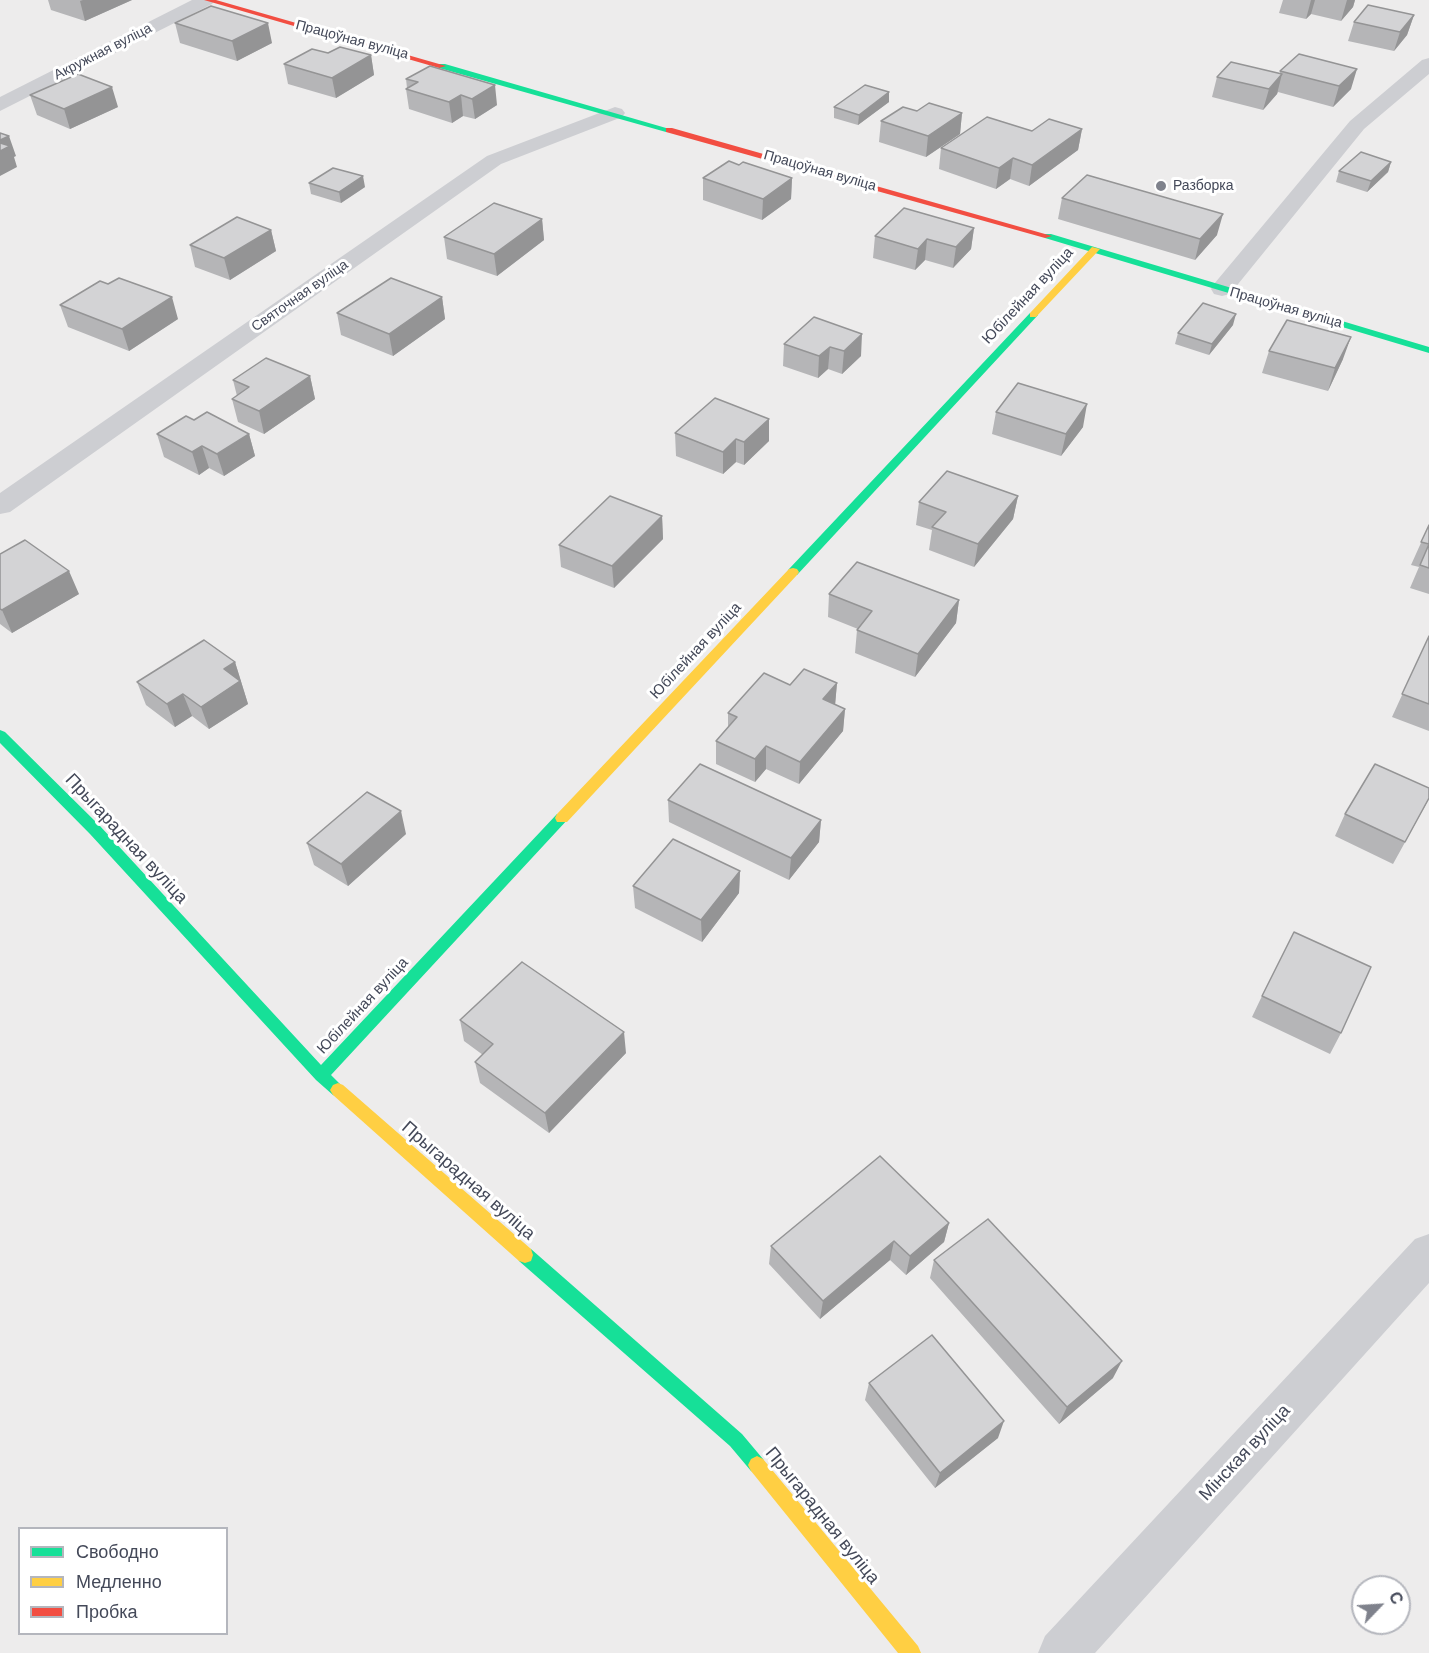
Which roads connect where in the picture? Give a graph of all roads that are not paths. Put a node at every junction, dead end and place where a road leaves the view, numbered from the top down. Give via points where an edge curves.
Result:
1 (207, 0) edge
2 (1429, 64) edge
3 (0, 105) edge
4 (615, 112) junction
5 (1095, 249) junction
6 (1222, 289) junction
7 (1429, 350) edge
8 (0, 506) edge
9 (0, 735) edge
10 (321, 1075) junction
11 (1429, 1253) edge
12 (911, 1653) edge
13 (1062, 1653) edge

1 - 3 street, Акружная вуліца
1 - 4 street, Працоўная вуліца
2 - 6 street via 1357,125
4 - 5 street, Працоўная вуліца
4 - 8 street, Святочная вуліца via 494,160
5 - 6 street, Працоўная вуліца
5 - 10 street, Юбілейная вуліца
6 - 7 street, Працоўная вуліца
9 - 10 street, Прыгарадная вуліца via 95,830
10 - 12 street, Прыгарадная вуліца via 736,1440
11 - 13 street, Мінская вуліца

